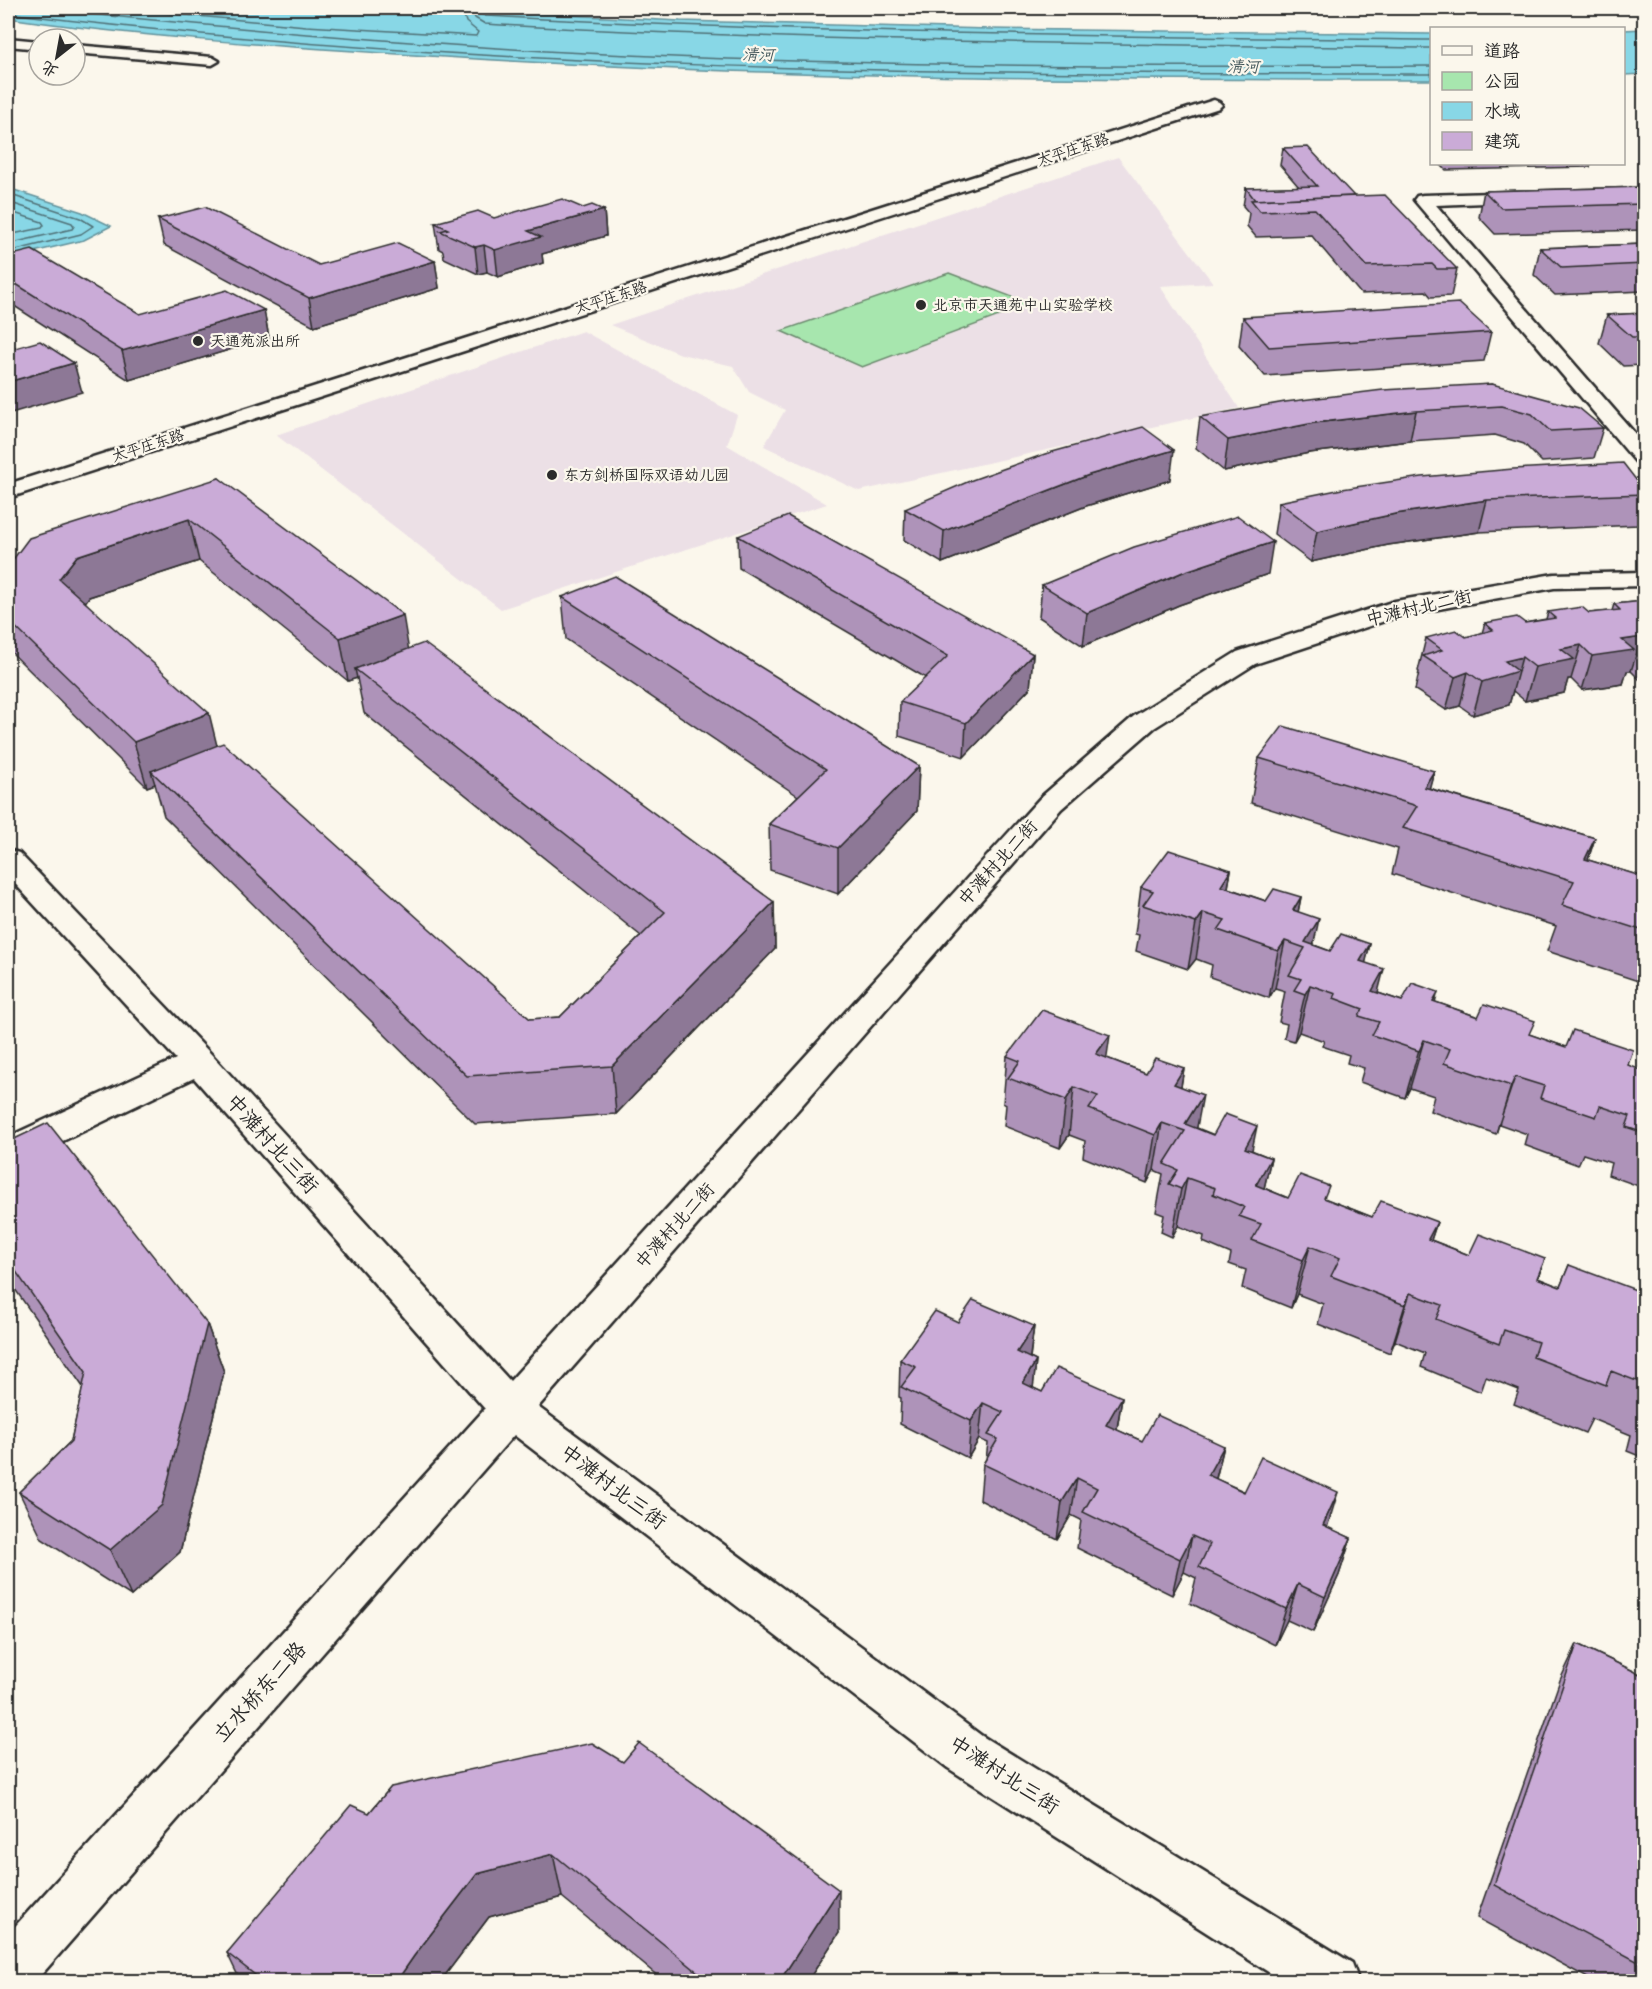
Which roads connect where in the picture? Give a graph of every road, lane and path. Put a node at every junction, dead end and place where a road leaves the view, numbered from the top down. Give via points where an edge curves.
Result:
1 (8, 42) edge
2 (27, 44) edge
3 (87, 51) edge
4 (212, 61) dead end
5 (1214, 105) dead end
6 (1551, 197) edge
7 (1644, 457) edge
8 (8, 491) edge
9 (1644, 579) edge
10 (8, 859) edge
11 (199, 1062) junction
12 (8, 1152) edge
13 (511, 1410) junction
14 (8, 1974) edge
15 (1333, 1982) edge

1 - 2 street
3 - 4 street
5 - 8 street, 太平庄东路
6 - 7 street via 1423,200
9 - 13 street, 中滩村北二街 via 1554,581 1395,609 1246,658 1144,722 1051,803
10 - 11 street, 中滩村北三街
11 - 12 street
11 - 13 street, 中滩村北三街
13 - 14 street, 立水桥东二路
13 - 15 street, 中滩村北三街 via 965,1752

